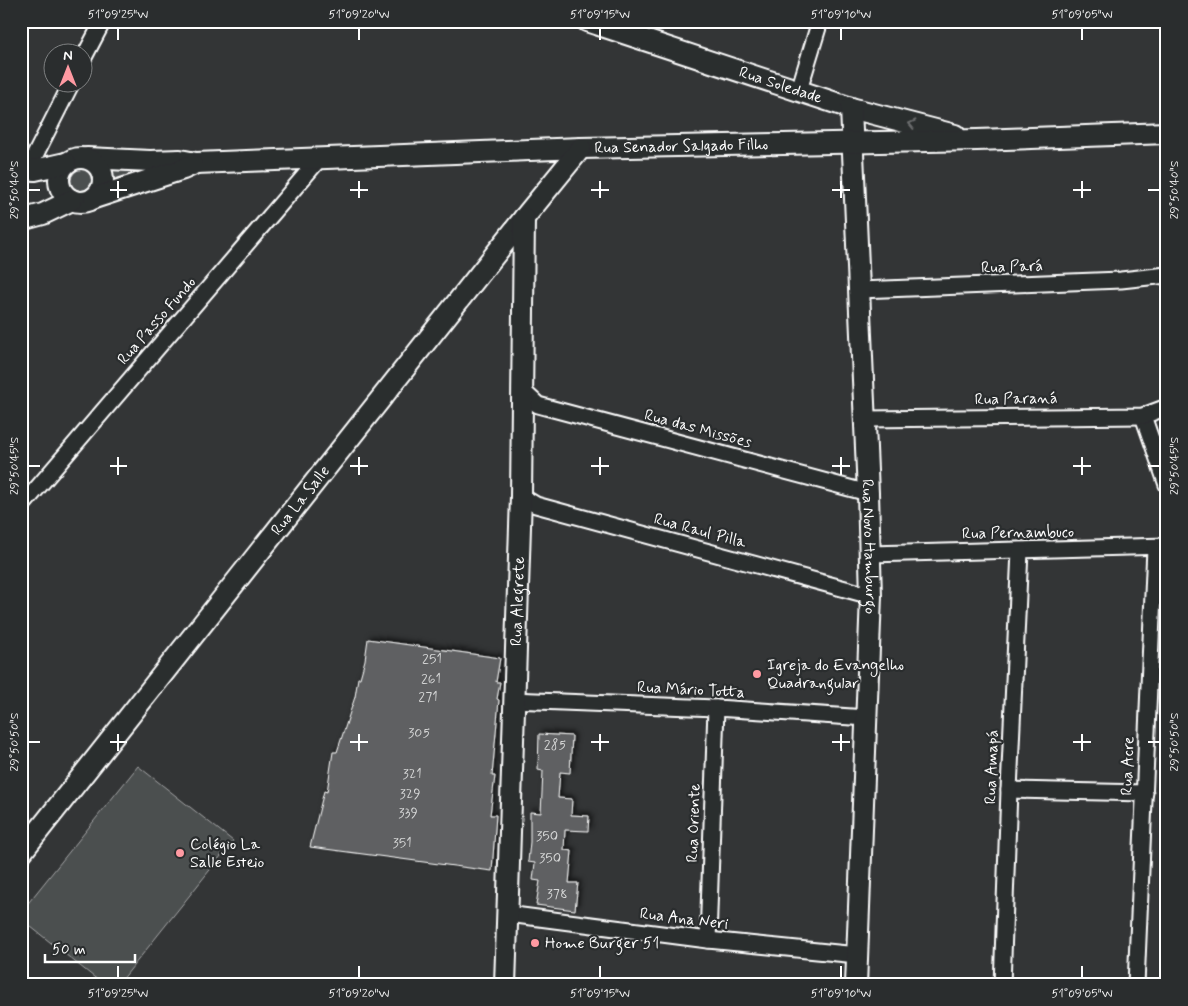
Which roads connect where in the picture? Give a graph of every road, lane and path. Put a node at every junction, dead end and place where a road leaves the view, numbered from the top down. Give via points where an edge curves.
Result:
1 (103, 21) edge
2 (587, 21) edge
3 (820, 21) edge
4 (622, 27) edge
5 (92, 42) edge
6 (800, 90) junction
7 (67, 92) edge
8 (851, 108) junction
9 (1167, 133) edge
10 (977, 140) junction
11 (853, 143) junction
12 (581, 148) junction
13 (87, 158) junction
14 (320, 158) junction
15 (66, 162) junction
16 (28, 169) edge
17 (152, 170) junction
18 (64, 191) junction
19 (94, 198) junction
20 (524, 218) junction
21 (21, 220) edge
22 (1167, 275) edge
23 (859, 290) junction
24 (523, 391) junction
25 (1167, 408) edge
26 (1143, 416) junction
27 (865, 419) junction
28 (1167, 485) edge
29 (868, 493) junction
30 (521, 496) junction
31 (21, 507) edge
32 (1161, 547) edge
33 (1020, 551) junction
34 (870, 554) junction
35 (871, 596) junction
36 (514, 700) junction
37 (716, 708) junction
38 (867, 718) junction
39 (1009, 790) junction
40 (1145, 793) junction
41 (21, 853) edge
42 (507, 914) junction
43 (708, 940) junction
44 (857, 954) junction
45 (505, 985) edge
46 (856, 985) edge
47 (1002, 985) edge
48 (1136, 985) edge

1 - 5 street
2 - 4 street, Rua Soledade
3 - 6 street
4 - 6 street, Rua Soledade
6 - 8 street, Rua Soledade
7 - 16 street
10 -> 8 street, Rua Soledade
8 - 11 street, Rua Novo Hamburgo
9 - 10 street, Rua Senador Salgado Filho
10 - 11 street, Rua Senador Salgado Filho
11 - 12 street, Rua Senador Salgado Filho
11 - 23 street, Rua Novo Hamburgo
12 - 14 street, Rua Senador Salgado Filho
12 - 20 street, Rua La Salle
13 - 15 street
13 - 17 street, Rua Senador Salgado Filho
13 - 19 street via 102,173 102,186
14 - 17 street, Rua Senador Salgado Filho via 196,163 180,160
14 - 31 street, Rua Passo Fundo
15 - 16 street
15 - 18 street via 59,176
16 - 18 street
17 - 19 street, Rua Senador Salgado Filho
18 - 19 street via 80,202
18 - 21 street via 43,214
20 - 24 street, Rua Alegrete
20 - 41 street, Rua La Salle
22 - 23 street, Rua Pará via 1121,280
23 - 27 street, Rua Novo Hamburgo
24 - 29 street, Rua das Missões via 538,405
24 - 30 street, Rua Alegrete
25 - 26 street, Rua Paraná
26 - 27 street, Rua Paraná
26 - 28 street
27 - 29 street, Rua Novo Hamburgo
29 - 34 street, Rua Novo Hamburgo
30 - 35 street, Rua Raul Pilla via 536,504
30 - 36 street, Rua Alegrete
32 - 33 street, Rua Pernambuco
32 - 40 street, Rua Acre
33 - 34 street, Rua Pernambuco
33 - 39 street, Rua Amapá
34 - 35 street, Rua Novo Hamburgo
35 - 38 street, Rua Novo Hamburgo
36 - 37 street, Rua Mário Totta
36 - 42 street, Rua Alegrete
37 - 38 street, Rua Mário Totta
37 - 43 street, Rua Oriente
38 - 44 street, Rua Novo Hamburgo
39 - 40 street
39 - 47 street, Rua Amapá
40 - 48 street, Rua Acre
42 - 43 street, Rua Ana Neri
42 - 45 street, Rua Alegrete
43 - 44 street, Rua Ana Neri
44 - 46 street, Rua Novo Hamburgo

